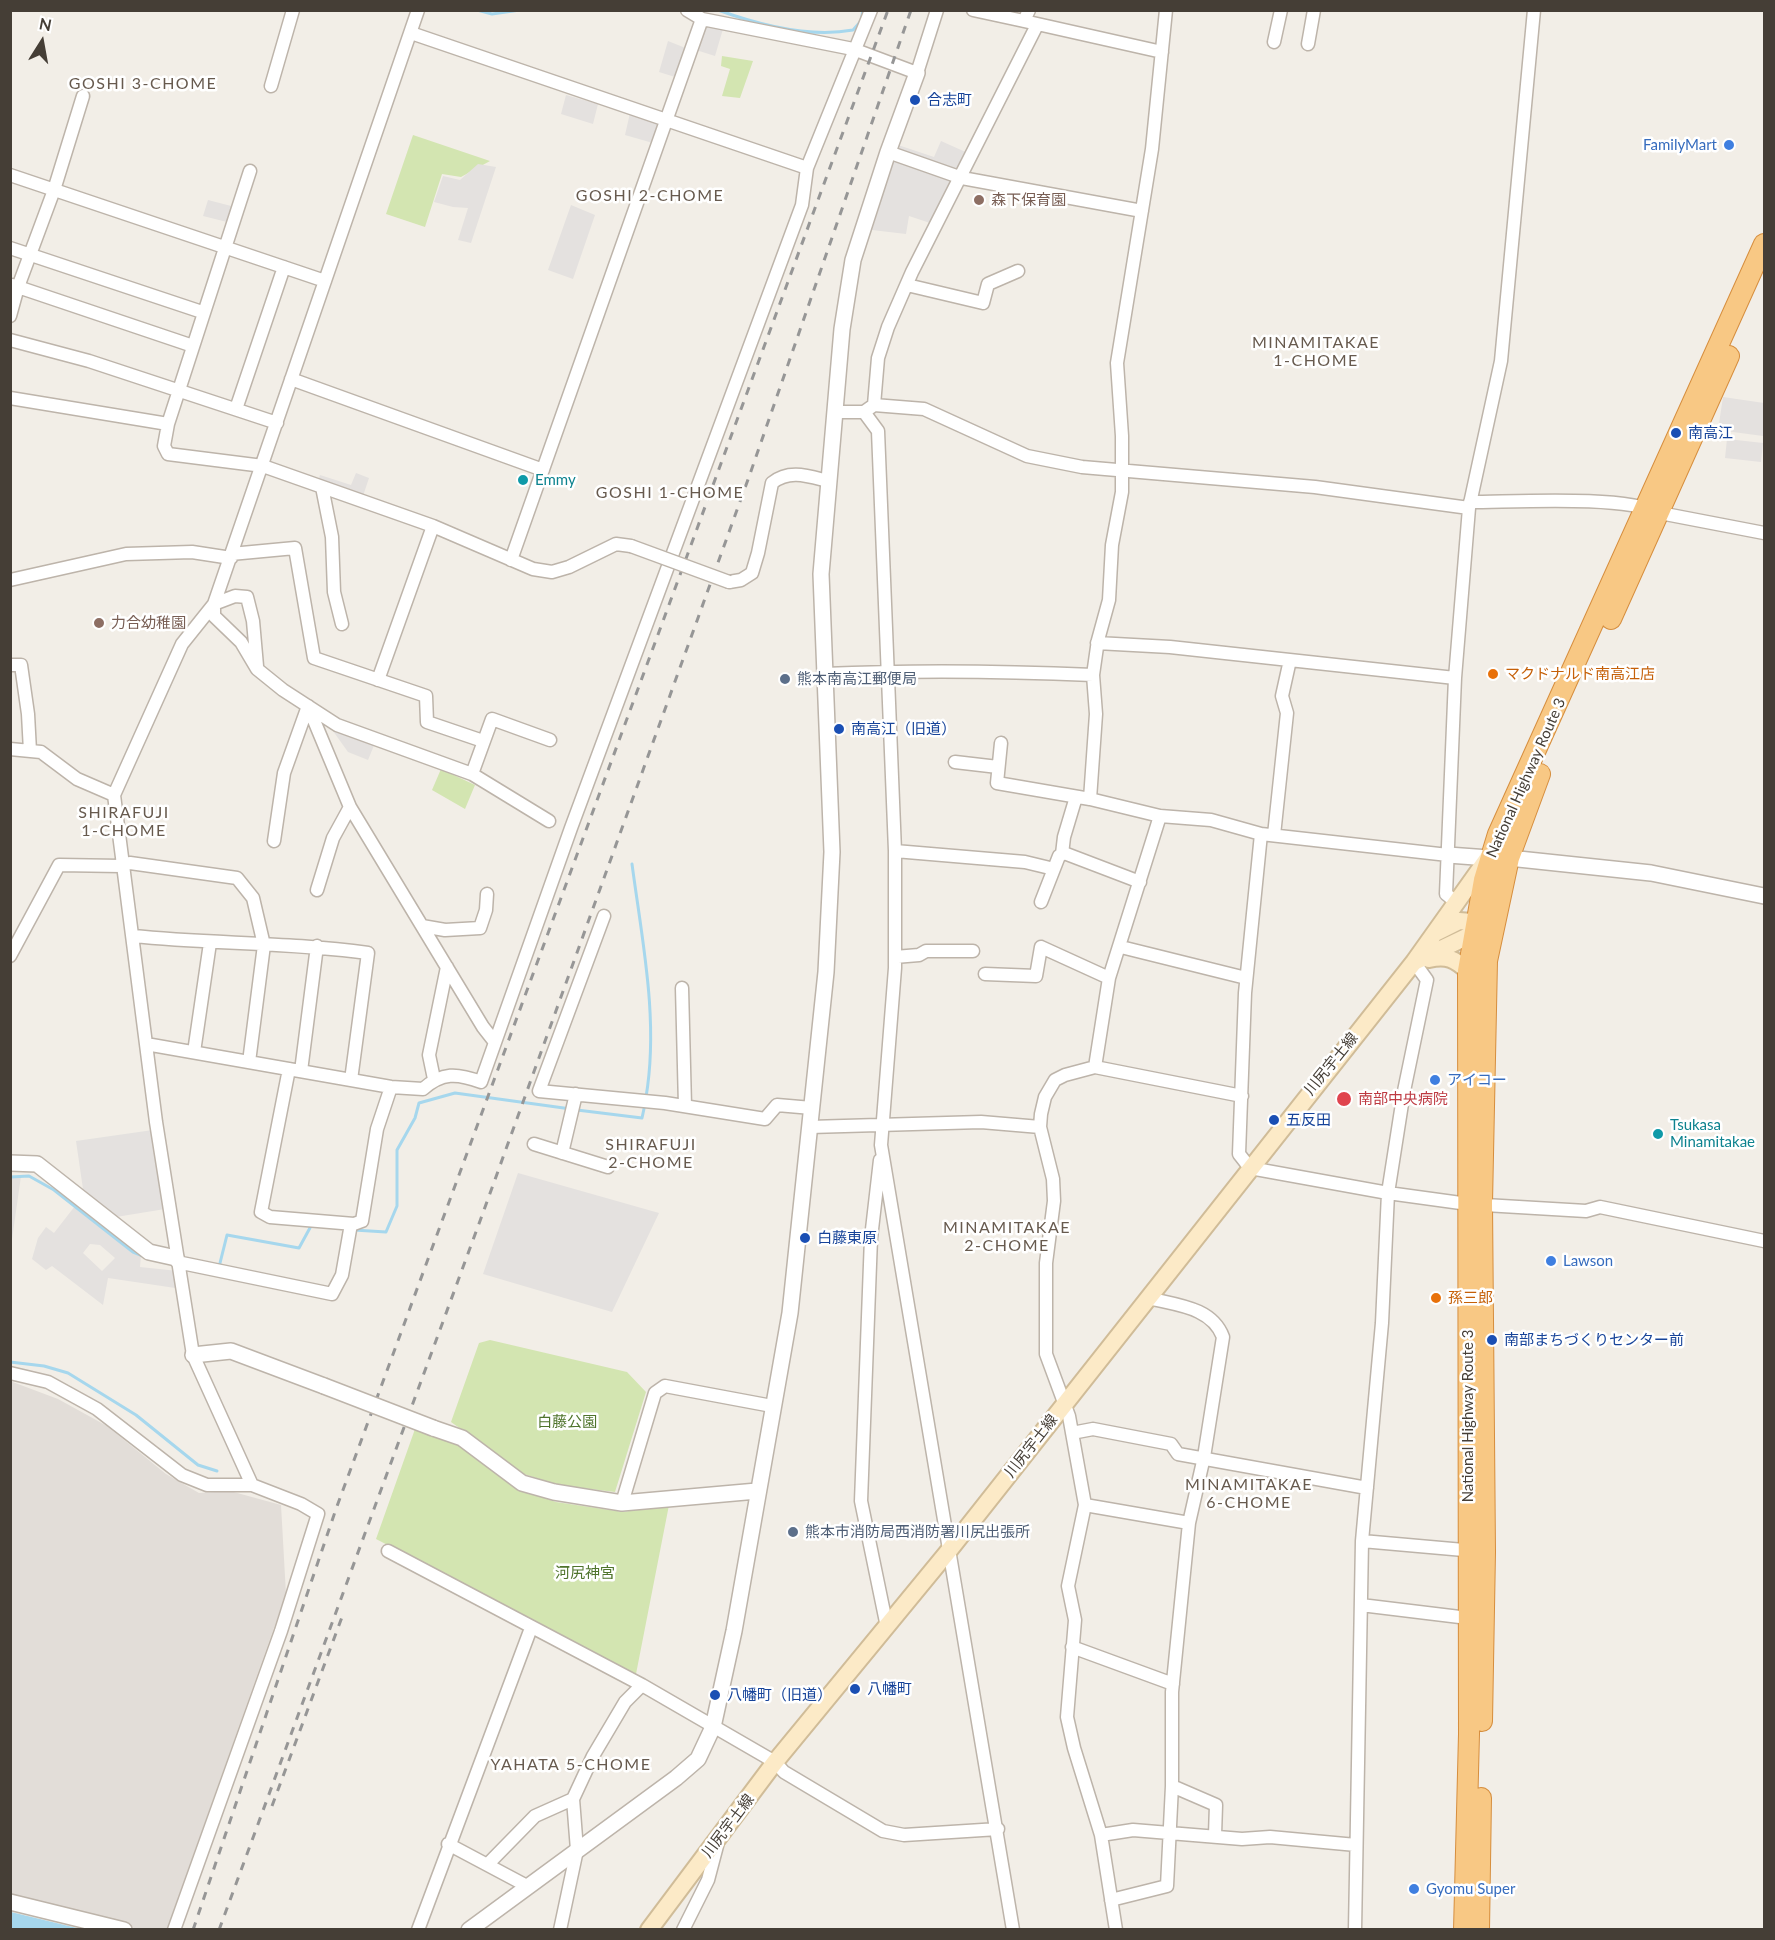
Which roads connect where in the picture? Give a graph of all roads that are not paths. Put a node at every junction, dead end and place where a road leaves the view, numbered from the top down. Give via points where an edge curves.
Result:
1 (293, 10) edge
2 (418, 10) edge
3 (687, 10) edge
4 (728, 10) edge
5 (871, 10) edge
6 (937, 10) edge
7 (973, 10) edge
8 (1166, 10) edge
9 (1281, 10) edge
10 (1314, 10) edge
11 (1534, 10) edge
12 (1027, 16) edge
13 (702, 19) junction
14 (723, 23) junction
15 (1037, 25) junction
16 (411, 33) junction
17 (1274, 42) dead end
18 (1308, 44) dead end
19 (857, 50) junction
20 (1162, 52) junction
21 (917, 73) junction
22 (271, 86) dead end
23 (83, 96) dead end
24 (665, 121) junction
25 (888, 152) junction
26 (807, 168) junction
27 (250, 171) dead end
28 (10, 175) edge
29 (962, 178) junction
30 (54, 190) junction
31 (1142, 211) junction
32 (1764, 244) edge
33 (10, 248) edge
34 (226, 248) junction
35 (30, 255) junction
36 (284, 267) junction
37 (1018, 271) dead end
38 (1764, 273) edge
39 (326, 281) junction
40 (907, 285) junction
41 (14, 286) edge
42 (202, 312) junction
43 (10, 316) edge
44 (10, 340) edge
45 (193, 346) junction
46 (291, 379) junction
47 (178, 390) junction
48 (10, 398) edge
49 (236, 409) junction
50 (869, 409) junction
51 (834, 412) junction
52 (277, 423) junction
53 (168, 424) junction
54 (263, 466) junction
55 (543, 470) junction
56 (1122, 470) junction
57 (828, 481) junction
58 (322, 487) junction
59 (1470, 505) junction
60 (1653, 509) junction
61 (433, 526) junction
62 (1764, 533) edge
63 (231, 556) junction
64 (511, 560) junction
65 (10, 580) edge
66 (214, 603) junction
67 (342, 624) dead end
68 (1097, 643) junction
69 (1290, 660) junction
70 (12, 665) dead end
71 (257, 669) junction
72 (888, 671) junction
73 (824, 674) junction
74 (1093, 675) junction
75 (1455, 678) junction
76 (378, 680) junction
77 (308, 706) junction
78 (550, 740) dead end
79 (483, 741) junction
80 (1001, 743) dead end
81 (10, 749) edge
82 (30, 751) junction
83 (955, 762) dead end
84 (998, 767) junction
85 (472, 774) junction
86 (114, 795) junction
87 (1076, 797) junction
88 (1090, 799) junction
89 (350, 807) junction
90 (1160, 816) junction
91 (549, 821) dead end
92 (1268, 835) junction
93 (274, 841) dead end
94 (895, 850) junction
95 (1062, 854) junction
96 (1448, 855) junction
97 (1499, 858) junction
98 (121, 866) junction
99 (1054, 869) junction
100 (1140, 882) junction
101 (317, 890) dead end
102 (487, 894) dead end
103 (1764, 896) edge
104 (1041, 902) dead end
105 (1455, 902) junction
106 (604, 916) dead end
107 (422, 926) junction
108 (1484, 929) junction
109 (1433, 934) junction
110 (133, 936) junction
111 (210, 944) junction
112 (264, 945) junction
113 (317, 946) junction
114 (1121, 947) junction
115 (973, 951) dead end
116 (10, 956) edge
117 (895, 957) junction
118 (1414, 962) junction
119 (447, 968) junction
120 (1468, 971) junction
121 (985, 974) dead end
122 (1109, 978) junction
123 (1246, 978) junction
124 (682, 988) dead end
125 (494, 1041) junction
126 (147, 1044) junction
127 (194, 1052) junction
128 (249, 1062) junction
129 (1095, 1067) junction
130 (295, 1070) junction
131 (434, 1079) junction
132 (351, 1080) junction
133 (391, 1087) junction
134 (576, 1094) junction
135 (1242, 1096) junction
136 (685, 1106) junction
137 (812, 1108) junction
138 (881, 1124) junction
139 (810, 1127) junction
140 (1040, 1127) junction
141 (534, 1144) dead end
142 (882, 1147) junction
143 (562, 1153) junction
144 (10, 1164) edge
145 (608, 1167) dead end
146 (1250, 1168) junction
147 (1389, 1193) junction
148 (1475, 1203) junction
149 (351, 1224) junction
150 (1764, 1241) edge
151 (177, 1260) junction
152 (1148, 1298) junction
153 (193, 1355) junction
154 (10, 1373) edge
155 (1065, 1403) junction
156 (772, 1406) junction
157 (1072, 1433) junction
158 (1204, 1457) junction
159 (252, 1485) junction
160 (1367, 1488) junction
161 (757, 1491) junction
162 (622, 1503) junction
163 (1085, 1505) junction
164 (1188, 1523) junction
165 (1362, 1541) junction
166 (951, 1548) junction
167 (388, 1551) dead end
168 (1476, 1551) junction
169 (1361, 1605) junction
170 (1468, 1618) junction
171 (887, 1627) junction
172 (531, 1628) junction
173 (1072, 1647) junction
174 (1173, 1684) junction
175 (642, 1685) junction
176 (714, 1727) junction
177 (776, 1762) junction
178 (1172, 1786) junction
179 (573, 1799) junction
180 (998, 1829) junction
181 (1168, 1834) junction
182 (1101, 1835) junction
183 (1215, 1835) junction
184 (720, 1837) junction
185 (448, 1845) junction
186 (1356, 1845) junction
187 (577, 1850) junction
188 (488, 1864) junction
189 (527, 1886) junction
190 (1111, 1900) junction
191 (10, 1902) edge
192 (124, 1929) edge
193 (174, 1929) edge
194 (418, 1929) edge
195 (469, 1929) edge
196 (560, 1929) edge
197 (649, 1929) edge
198 (683, 1929) edge
199 (1013, 1929) edge
200 (1116, 1929) edge
201 (1355, 1929) edge
202 (1464, 1929) edge
203 (1479, 1929) edge

1 - 22 street
2 - 16 street
3 - 13 street
4 - 14 street
5 - 19 street
6 - 21 street
7 - 12 street
8 - 20 street
9 - 17 street
10 - 18 street
11 - 59 street via 1501,360
12 - 15 street
13 - 14 street
13 - 24 street
14 - 19 street
15 - 20 street
15 - 29 street
16 - 24 street
16 - 39 street
19 - 21 street
19 - 26 street
20 - 31 street
21 - 25 street
23 - 30 street
24 - 26 street
24 - 55 street
25 - 29 street
25 - 51 street via 853,260
26 - 125 street via 802,205
27 - 34 street
28 - 30 street
29 - 31 street
29 - 40 street
30 - 34 street
30 - 35 street
31 - 56 street via 1117,363
32 - 60 highway, National Highway Route 3
33 - 35 street
34 - 36 street
34 - 42 street
35 - 41 street
35 - 42 street
36 - 39 street
36 - 49 street
37 - 40 street via 988,284 983,303
38 - 60 highway, National Highway Route 3
39 - 46 street
40 - 50 street via 878,358
41 - 43 street
41 - 45 street
42 - 45 street
44 - 47 street
45 - 47 street
46 - 52 street
46 - 55 street
47 - 49 street
47 - 53 street
48 - 53 street
49 - 52 street
50 - 51 street
50 - 56 street via 924,409 1027,456
50 - 72 street via 878,431
51 - 57 street
52 - 54 street
53 - 54 street via 164,446 168,454
54 - 58 street
54 - 63 street
55 - 64 street
56 - 59 street
56 - 68 street via 1109,600
57 - 64 street, bridge via 798,474 781,476 772,483 752,573 741,580 729,582 616,544 552,572
57 - 73 street via 821,574
58 - 61 street
58 - 67 street via 333,537 333,592
59 - 60 street via 1580,502
59 - 75 street
60 - 62 street
60 - 97 highway, National Highway Route 3 via 1534,787
61 - 64 street
61 - 76 street
63 - 65 street via 192,552 126,554
63 - 66 street
63 - 76 street via 295,548 314,658
66 - 71 street via 214,616 241,642
66 - 71 street via 235,596 247,597
66 - 86 street via 182,644
68 - 69 street
68 - 74 street
69 - 75 street
69 - 92 street via 1282,696 1287,713
70 - 82 street via 21,665
71 - 77 street
72 - 73 street
72 - 74 street
72 - 94 street
73 - 137 street via 832,852 826,972
74 - 88 street via 1096,714
75 - 96 street
76 - 79 street via 426,696 428,722
77 - 85 street via 337,725
77 - 89 street
77 - 93 street via 284,773
78 - 79 street via 492,719
79 - 85 street
80 - 84 street
81 - 82 street
82 - 86 street via 41,752 77,779
83 - 84 street
84 - 87 street via 997,783
85 - 91 street
86 - 98 street
87 - 88 street
87 - 95 street
88 - 90 street
89 - 101 street via 333,838
89 - 107 street
90 - 92 street via 1210,820
90 - 100 street
92 - 96 street
92 - 123 street
94 - 99 street via 1025,862
94 - 117 street
95 - 99 street
95 - 100 street
96 - 97 street
96 - 105 street via 1446,894
97 - 103 street via 1651,873
97 - 105 main road, 川尻宇土線
97 - 108 highway, National Highway Route 3
98 - 110 street
98 - 112 street via 130,863 237,878 253,898
98 - 116 street via 59,866
99 - 104 street
100 - 114 street
102 - 107 street via 480,928 445,930
105 - 109 main road, 川尻宇土線
106 - 134 street via 539,1091
107 - 119 street
108 - 109 main road via 1459,921
108 - 118 main road, 川尻宇土線
108 - 120 highway, National Highway Route 3
108 - 148 highway, National Highway Route 3 via 1487,962
109 - 118 main road, 川尻宇土線
110 - 111 street
110 - 126 street
111 - 112 street
111 - 127 street
112 - 113 street
112 - 128 street
113 - 130 street
113 - 132 street via 368,954
114 - 122 street
114 - 123 street
115 - 117 street via 926,951
117 - 138 street
118 - 120 main road via 1442,956 1456,959
118 - 146 main road, 川尻宇土線
118 - 147 street via 1427,980 1404,1091
119 - 125 street
119 - 131 street via 429,1055
120 - 148 highway, National Highway Route 3
121 - 122 street via 1036,976 1041,947
122 - 129 street
123 - 135 street
124 - 136 street
125 - 131 street via 481,1082 463,1075
126 - 127 street
126 - 151 street
127 - 128 street
128 - 130 street
129 - 135 street
129 - 140 street via 1055,1080 1045,1097
130 - 132 street
130 - 149 street via 261,1212 270,1217
131 - 133 street via 423,1089
132 - 133 street
133 - 149 street via 377,1129 362,1221
134 - 136 street
134 - 143 street
135 - 146 street via 1239,1154
136 - 137 street via 765,1119 777,1105
137 - 139 street
138 - 139 street
138 - 140 street via 981,1122
138 - 142 street
139 - 156 street via 790,1313
140 - 155 street via 1053,1179 1054,1201 1046,1263 1046,1354
141 - 143 street
142 - 166 street
142 - 171 street via 871,1238 861,1501
143 - 145 street
144 - 151 street via 37,1164 149,1252
146 - 147 street
146 - 152 main road, 川尻宇土線
147 - 148 street
147 - 160 street
148 - 150 street via 1586,1211 1600,1207
148 - 168 highway, National Highway Route 3
149 - 151 street via 342,1275 332,1294
151 - 153 street
152 - 155 main road, 川尻宇土線
152 - 158 street via 1201,1311 1219,1324 1223,1337
153 - 159 street
153 - 162 street, bridge via 231,1352 462,1438 522,1483
154 - 159 street via 48,1382 97,1409 182,1475 207,1485
155 - 157 street
155 - 166 main road, 川尻宇土線
156 - 161 street
156 - 162 street via 665,1386 655,1393
157 - 158 street via 1093,1429 1171,1444 1178,1454
157 - 163 street
158 - 160 street
158 - 164 street
159 - 193 street via 318,1514 281,1631
160 - 165 street
161 - 162 street
161 - 176 street
163 - 164 street
163 - 173 street via 1068,1586 1075,1620
164 - 174 street
165 - 168 street
165 - 169 street
166 - 171 main road, 川尻宇土線
166 - 180 street
167 - 172 street
168 - 170 highway, National Highway Route 3
168 - 203 highway, National Highway Route 3
169 - 170 street
169 - 186 street
170 - 202 highway, National Highway Route 3
171 - 177 main road, 川尻宇土線
172 - 175 street
172 - 185 street
173 - 174 street
173 - 182 street via 1067,1717
174 - 178 street
175 - 176 street
175 - 179 street via 620,1711
176 - 177 street
176 - 187 street via 698,1759
177 - 180 street via 784,1772 883,1831 904,1835
177 - 184 main road, 川尻宇土線
178 - 181 street
178 - 183 street via 1216,1805
179 - 187 street
179 - 188 street via 535,1816
180 - 199 street
181 - 182 street via 1133,1830
181 - 183 street
181 - 190 street via 1167,1886
182 - 190 street
183 - 186 street
184 - 197 main road, 川尻宇土線
184 - 198 street via 708,1880
185 - 188 street
185 - 194 street
186 - 201 street
187 - 189 street
187 - 196 street
188 - 189 street
189 - 195 street
190 - 200 street
191 - 192 street

